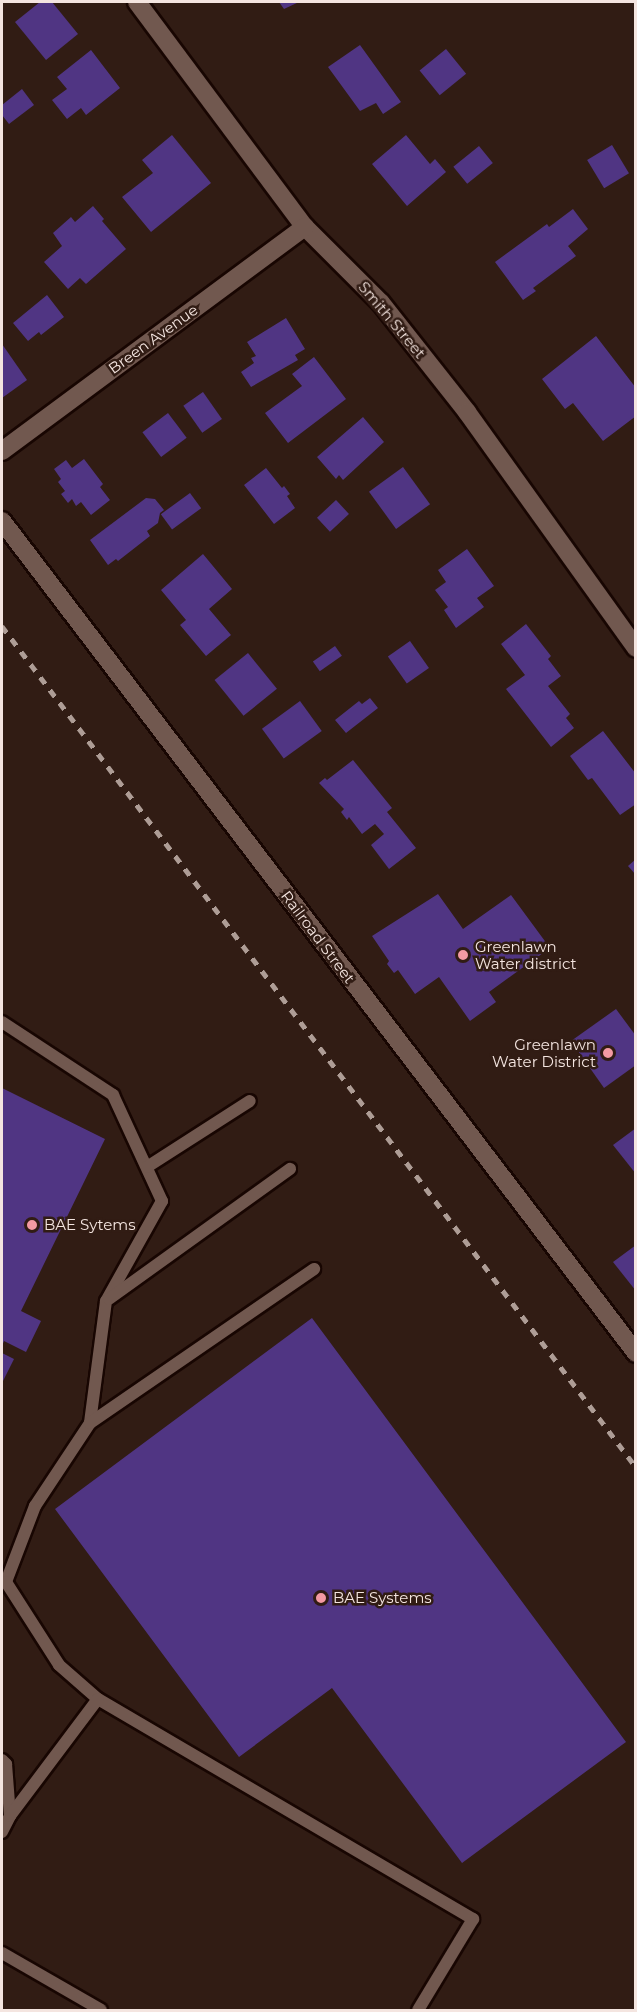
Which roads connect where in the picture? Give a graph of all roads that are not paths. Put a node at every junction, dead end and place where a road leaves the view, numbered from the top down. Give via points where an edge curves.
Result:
1 (137, 2) edge
2 (305, 227) junction
3 (2, 451) edge
4 (2, 521) edge
5 (636, 648) edge
6 (2, 1022) edge
7 (250, 1101) dead end
8 (147, 1167) junction
9 (290, 1169) dead end
10 (314, 1269) dead end
11 (106, 1301) junction
12 (636, 1353) edge
13 (90, 1423) junction
14 (4, 1586) edge
15 (98, 1699) junction
16 (2, 1760) edge
17 (10, 1816) junction
18 (2, 1832) edge
19 (2, 1953) edge
20 (101, 2010) edge
21 (418, 2010) edge

1 - 2 street, Smith Street
2 - 3 street, Breen Avenue
2 - 5 street, Smith Street via 381,303 460,403
4 - 12 street, Railroad Street
6 - 8 lane via 113,1095
7 - 8 lane
8 - 11 lane via 162,1200
9 - 11 lane
10 - 13 lane
11 - 13 lane
13 - 14 lane via 35,1506
14 - 15 lane via 59,1665
15 - 17 lane
15 - 21 lane via 472,1919
16 - 17 lane via 6,1764
17 - 18 lane
19 - 20 lane

